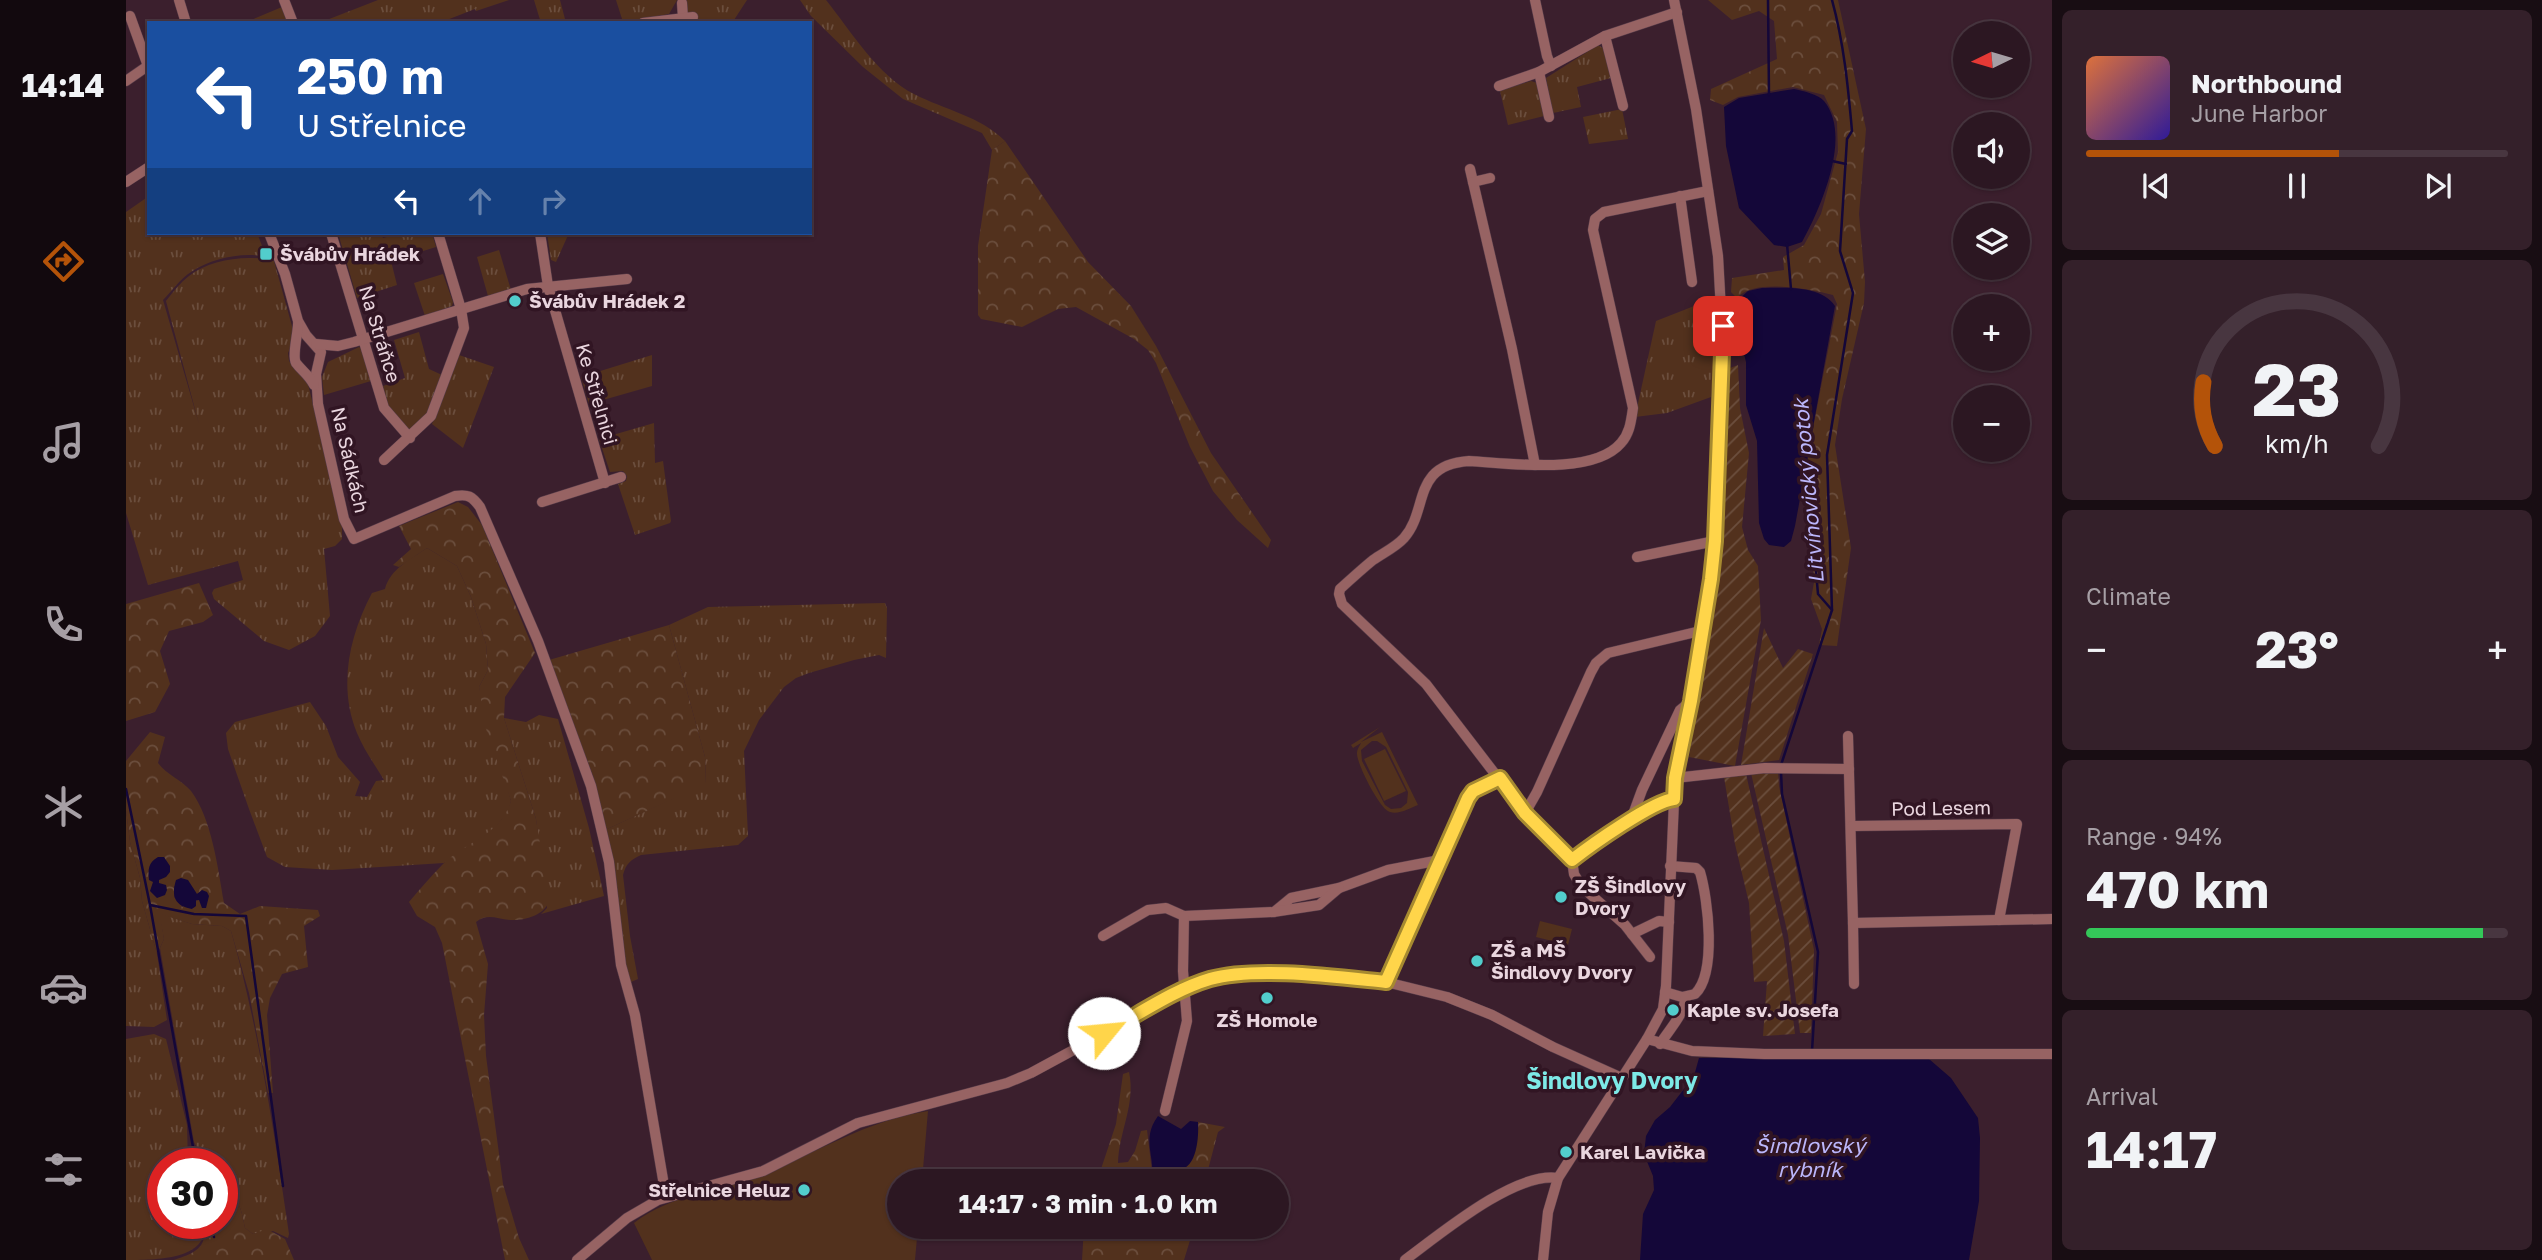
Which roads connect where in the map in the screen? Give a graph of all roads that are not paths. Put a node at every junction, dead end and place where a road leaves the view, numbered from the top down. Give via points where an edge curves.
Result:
1 (179, 0) edge
2 (284, 0) edge
3 (1535, 0) edge
4 (1674, 0) edge
5 (682, 3) dead end
6 (1677, 12) junction
7 (130, 16) dead end
8 (185, 21) edge
9 (292, 21) edge
10 (658, 21) edge
11 (1605, 36) junction
12 (147, 60) edge
13 (147, 66) edge
14 (1551, 66) junction
15 (1539, 72) junction
16 (126, 81) edge
17 (1499, 86) dead end
18 (1623, 106) dead end
19 (1549, 117) dead end
20 (147, 168) edge
21 (1470, 169) dead end
22 (1490, 178) dead end
23 (126, 182) edge
24 (1473, 182) junction
25 (1708, 191) junction
26 (1680, 196) junction
27 (270, 235) edge
28 (332, 235) edge
29 (439, 235) edge
30 (540, 235) edge
31 (627, 279) dead end
32 (1692, 282) dead end
33 (548, 286) junction
34 (461, 309) junction
35 (298, 321) junction
36 (363, 340) junction
37 (314, 343) junction
38 (338, 346) junction
39 (296, 347) junction
40 (319, 363) junction
41 (301, 367) junction
42 (316, 388) junction
43 (410, 438) junction
44 (384, 460) dead end
45 (1535, 465) junction
46 (621, 477) dead end
47 (605, 483) junction
48 (542, 502) dead end
49 (1715, 541) junction
50 (1637, 557) dead end
51 (1703, 632) junction
52 (1691, 701) junction
53 (1848, 736) dead end
54 (1849, 769) junction
55 (1500, 778) junction
56 (1675, 778) junction
57 (1674, 799) junction
58 (1525, 813) junction
59 (1631, 820) junction
60 (1852, 826) junction
61 (1440, 860) junction
62 (1572, 860) junction
63 (1670, 866) junction
64 (1184, 916) junction
65 (2052, 919) edge
66 (1999, 920) junction
67 (1669, 922) junction
68 (1853, 923) junction
69 (1632, 934) junction
70 (1103, 936) dead end
71 (1650, 957) dead end
72 (1386, 982) junction
73 (1854, 984) dead end
74 (1184, 990) junction
75 (1665, 992) junction
76 (1686, 997) junction
77 (1647, 1039) junction
78 (1660, 1044) junction
79 (2052, 1054) edge
80 (1622, 1078) junction
81 (1165, 1111) dead end
82 (1558, 1178) junction
83 (666, 1197) junction
84 (577, 1260) edge
85 (1405, 1260) edge
86 (1543, 1260) edge

1 - 8 street
2 - 9 street
3 - 14 street
4 - 6 street
5 - 10 street via 688,17
6 - 11 street
6 - 25 street
7 - 12 street
11 - 14 street
11 - 18 street
13 - 16 street
14 - 15 street
15 - 17 street
15 - 19 street
20 - 23 street
21 - 24 street
22 - 24 street
24 - 45 street
25 - 26 street
25 - 49 street via 1721,284 1723,347
26 - 32 street
26 - 45 street via 1604,212 1595,219 1593,230 1633,408 1623,442 1607,454 1573,463
27 - 35 street
28 - 36 street, Na Stráňce
29 - 34 street
30 - 33 street, Ke Střelnici
31 - 33 street
33 - 34 street
33 - 47 street, Ke Střelnici
34 - 36 street
34 - 43 street via 464,328 431,416
35 - 37 street
35 - 39 street
36 - 38 street
36 - 43 street, Na Stráňce via 384,408
37 - 38 street
37 - 39 street
37 - 40 street via 321,352
38 - 40 street
39 - 41 street via 294,356
40 - 41 street via 310,369
40 - 42 street, Na Sádkách
41 - 42 street, Na Sádkách
42 - 83 street, Na Sádkách via 344,519 354,538 467,494 480,507 538,641 591,786 609,862 621,965 635,1015
43 - 44 street
45 - 55 street via 1469,461 1433,475 1409,532 1339,594 1342,604 1426,684
46 - 47 street
47 - 48 street
49 - 50 street
49 - 51 street
51 - 52 street
51 - 58 street via 1601,657
52 - 56 street
52 - 59 street via 1680,710
53 - 54 street
54 - 56 street via 1765,768
54 - 60 street
55 - 58 street
55 - 61 street via 1473,791
56 - 57 street
57 - 59 street
57 - 63 street
58 - 62 street
59 - 62 street
60 - 66 street, Pod Lesem via 2017,824
60 - 68 street
61 - 64 street via 1292,898 1273,912
61 - 72 street
62 - 69 street via 1581,886
63 - 67 street
63 - 76 street via 1696,868 1703,890 1707,969 1700,989
64 - 70 street via 1166,908 1148,909
64 - 74 street
65 - 66 street
66 - 68 street
67 - 69 street via 1659,921
67 - 75 street
68 - 73 street
69 - 71 street
72 - 74 street via 1245,974 1211,979
72 - 80 street via 1447,996
74 - 81 street via 1187,1021
74 - 83 street via 1007,1083 858,1123 763,1171
75 - 76 street
75 - 77 street
76 - 78 street via 1680,1018
77 - 78 street
77 - 80 street
78 - 79 street via 1692,1051
80 - 82 street
82 - 85 street via 1518,1185 1495,1197
82 - 86 street via 1548,1212
83 - 84 street via 627,1218

